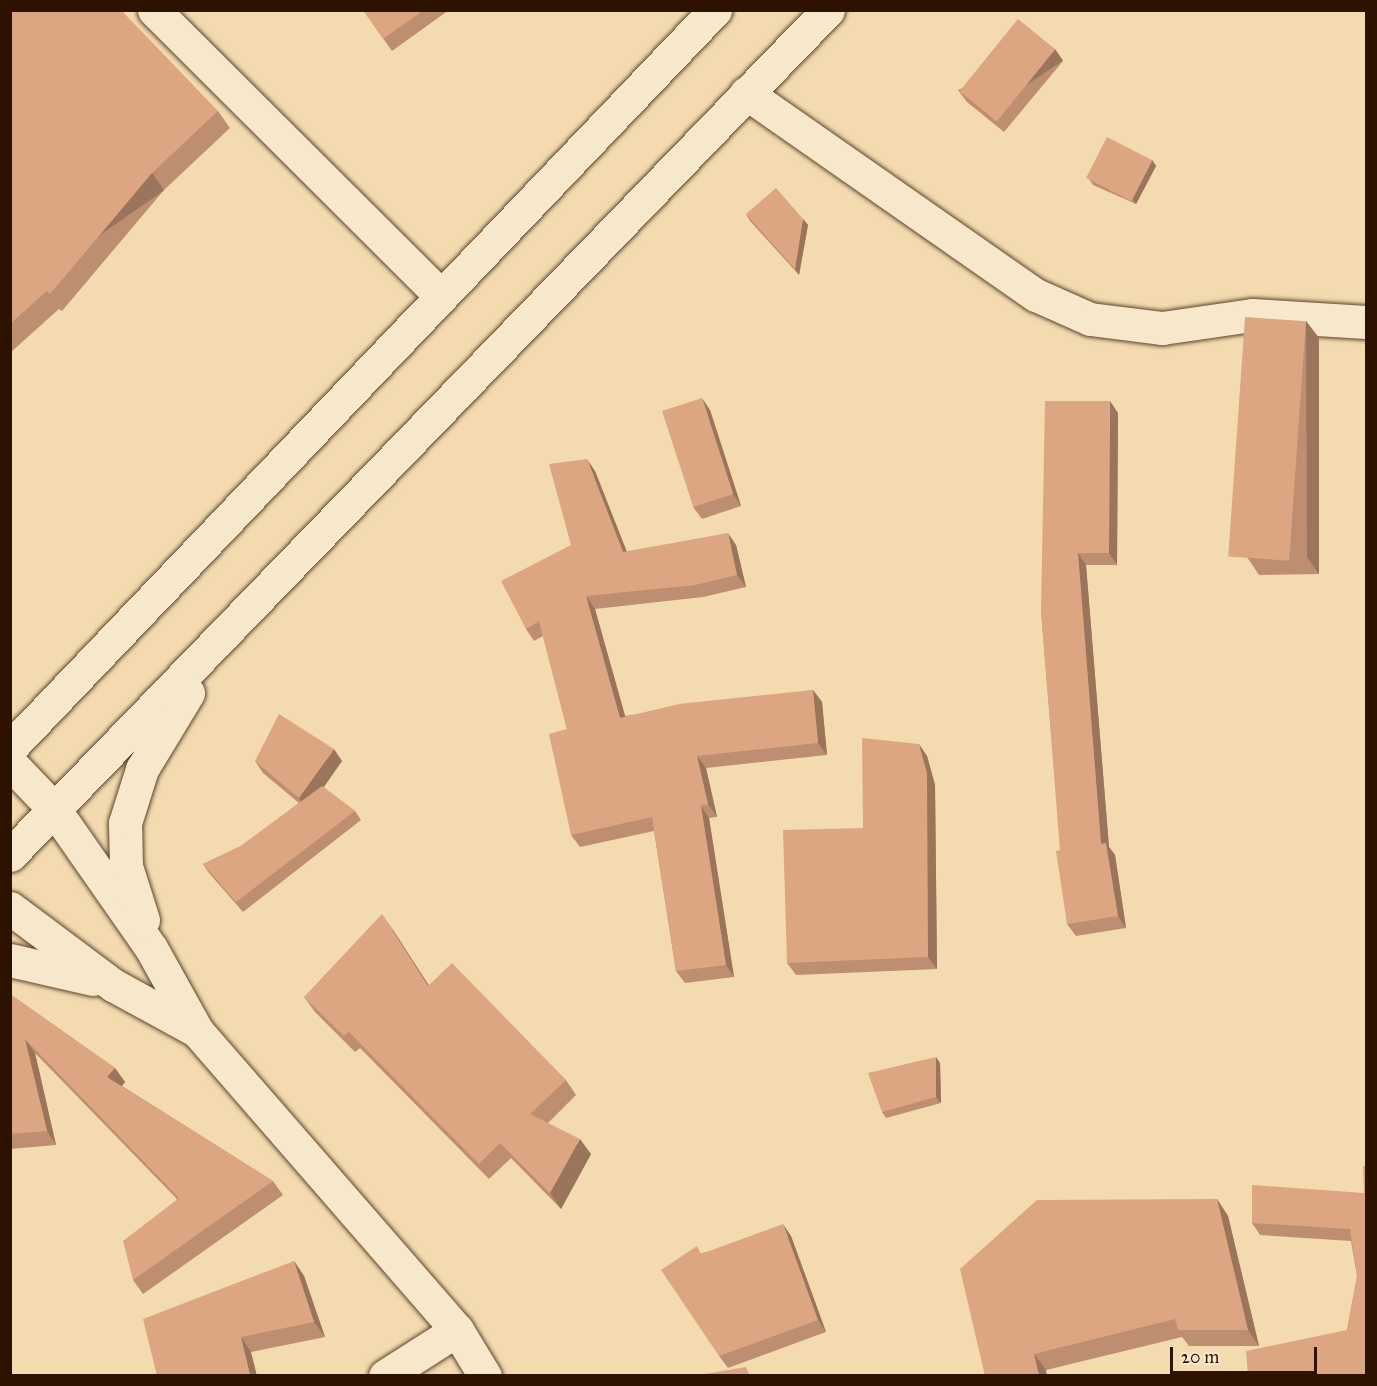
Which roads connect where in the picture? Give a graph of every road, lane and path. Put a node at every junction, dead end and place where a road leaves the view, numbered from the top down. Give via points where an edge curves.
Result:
1 (154, 10) edge
2 (715, 10) edge
3 (828, 10) edge
4 (746, 93) junction
5 (441, 296) junction
6 (1366, 322) edge
7 (216, 647) junction
8 (10, 748) edge
9 (10, 763) edge
10 (54, 809) junction
11 (10, 855) edge
12 (10, 908) edge
13 (151, 948) junction
14 (10, 960) edge
15 (113, 985) junction
16 (197, 1032) junction
17 (456, 1330) junction
18 (385, 1376) edge
19 (485, 1376) edge

1 - 5 street
2 - 5 street
3 - 4 street
4 - 6 street via 1036,295 1090,319 1162,328 1252,315
4 - 7 street
5 - 8 street
7 - 10 street
7 - 13 street via 142,769 125,823 126,866
9 - 10 street
10 - 11 street
10 - 13 street
12 - 15 street
13 - 16 street
14 - 15 street
15 - 16 street
16 - 17 street
17 - 18 street
17 - 19 street

